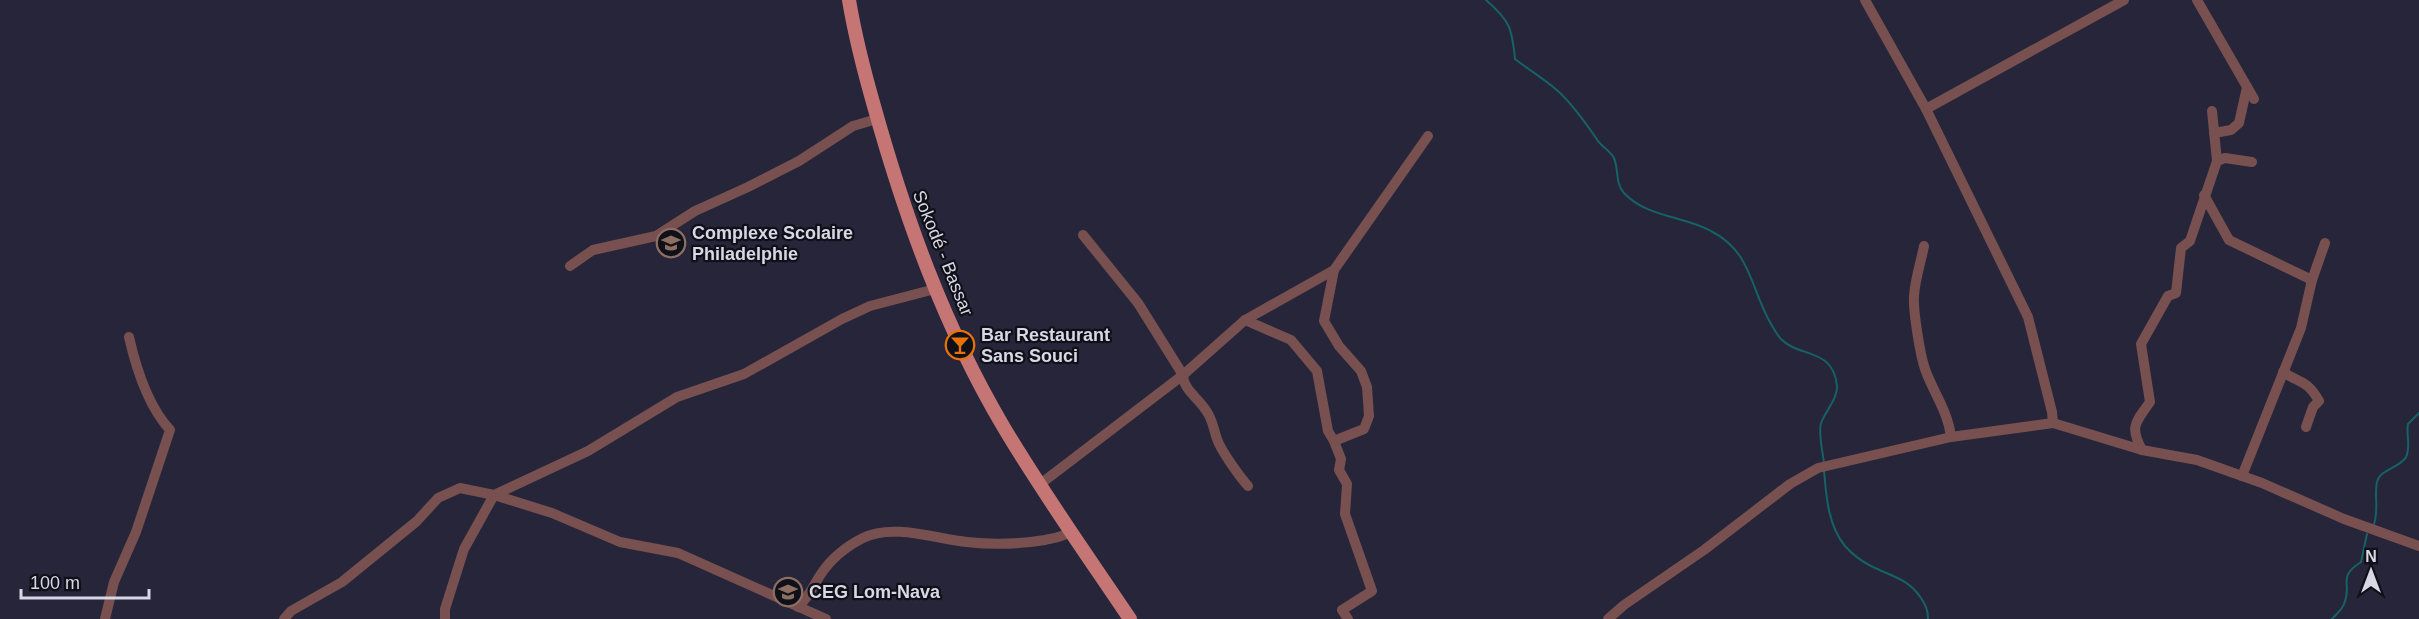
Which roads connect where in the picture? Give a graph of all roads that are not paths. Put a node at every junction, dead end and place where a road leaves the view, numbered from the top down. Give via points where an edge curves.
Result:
1 (849, 0) edge
2 (1865, 0) edge
3 (2124, 0) edge
4 (2197, 0) edge
5 (2247, 87) junction
6 (2254, 99) dead end
7 (1926, 109) junction
8 (2212, 111) dead end
9 (877, 119) junction
10 (2214, 133) junction
11 (1428, 136) dead end
12 (2217, 161) junction
13 (2252, 162) dead end
14 (2204, 195) junction
15 (1083, 235) dead end
16 (2325, 243) dead end
17 (1924, 246) dead end
18 (570, 266) dead end
19 (1334, 270) junction
20 (2312, 280) junction
21 (935, 289) junction
22 (1245, 320) junction
23 (129, 337) dead end
24 (2283, 372) junction
25 (1183, 375) junction
26 (2053, 423) junction
27 (2306, 427) dead end
28 (1951, 437) junction
29 (1335, 441) junction
30 (2142, 450) junction
31 (2242, 476) junction
32 (1039, 485) junction
33 (1248, 486) dead end
34 (494, 495) junction
35 (1070, 532) junction
36 (2419, 546) edge
37 (798, 607) junction
38 (105, 619) edge
39 (284, 619) edge
40 (445, 619) edge
41 (826, 619) edge
42 (1130, 619) edge
43 (1348, 619) edge
44 (1608, 619) edge

1 - 9 main road, Sokodé - Bassar
2 - 7 street
3 - 7 street
4 - 5 street
5 - 6 street
5 - 10 street via 2239,123 2231,130
7 - 26 street via 2028,317
8 - 10 street
9 - 18 street via 853,126 800,161 695,211 656,236 593,250
9 - 21 main road, Sokodé - Bassar via 910,226
10 - 12 street
11 - 19 street
12 - 13 street via 2225,158
12 - 14 street
14 - 20 street via 2229,240
14 - 30 street via 2190,241 2181,248 2176,293 2168,296 2141,344 2150,402 2135,423 2134,435
15 - 25 street via 1137,303
16 - 20 street
17 - 28 street via 1914,296 1919,334 1924,368 1950,425
19 - 22 street
19 - 29 street via 1324,321 1361,371 1367,387 1369,417 1364,429
20 - 24 street via 2301,328
21 - 32 main road, Sokodé - Bassar via 981,388
21 - 34 street via 870,306 842,319 744,374 677,397 588,452
22 - 25 street
22 - 29 street via 1291,340 1317,371 1328,431
23 - 38 street via 133,357 159,417 170,430 136,532 114,582
24 - 27 street via 2303,381 2319,401
24 - 31 street
25 - 32 street
25 - 33 street via 1183,383 1216,427 1216,438
26 - 28 street
26 - 30 street
28 - 44 street via 1818,468 1790,484
29 - 43 street via 1341,459 1339,470 1347,484 1345,514 1372,591 1342,610
30 - 31 street via 2197,460
31 - 36 street
32 - 35 main road, Sokodé - Bassar
34 - 37 street via 552,513 620,542 678,553
34 - 39 street via 460,489 438,498 417,521 342,582
34 - 40 street via 464,549
35 - 37 street via 1036,541 997,544 917,532 865,537 832,561
35 - 42 main road, Sokodé - Bassar
37 - 41 street

